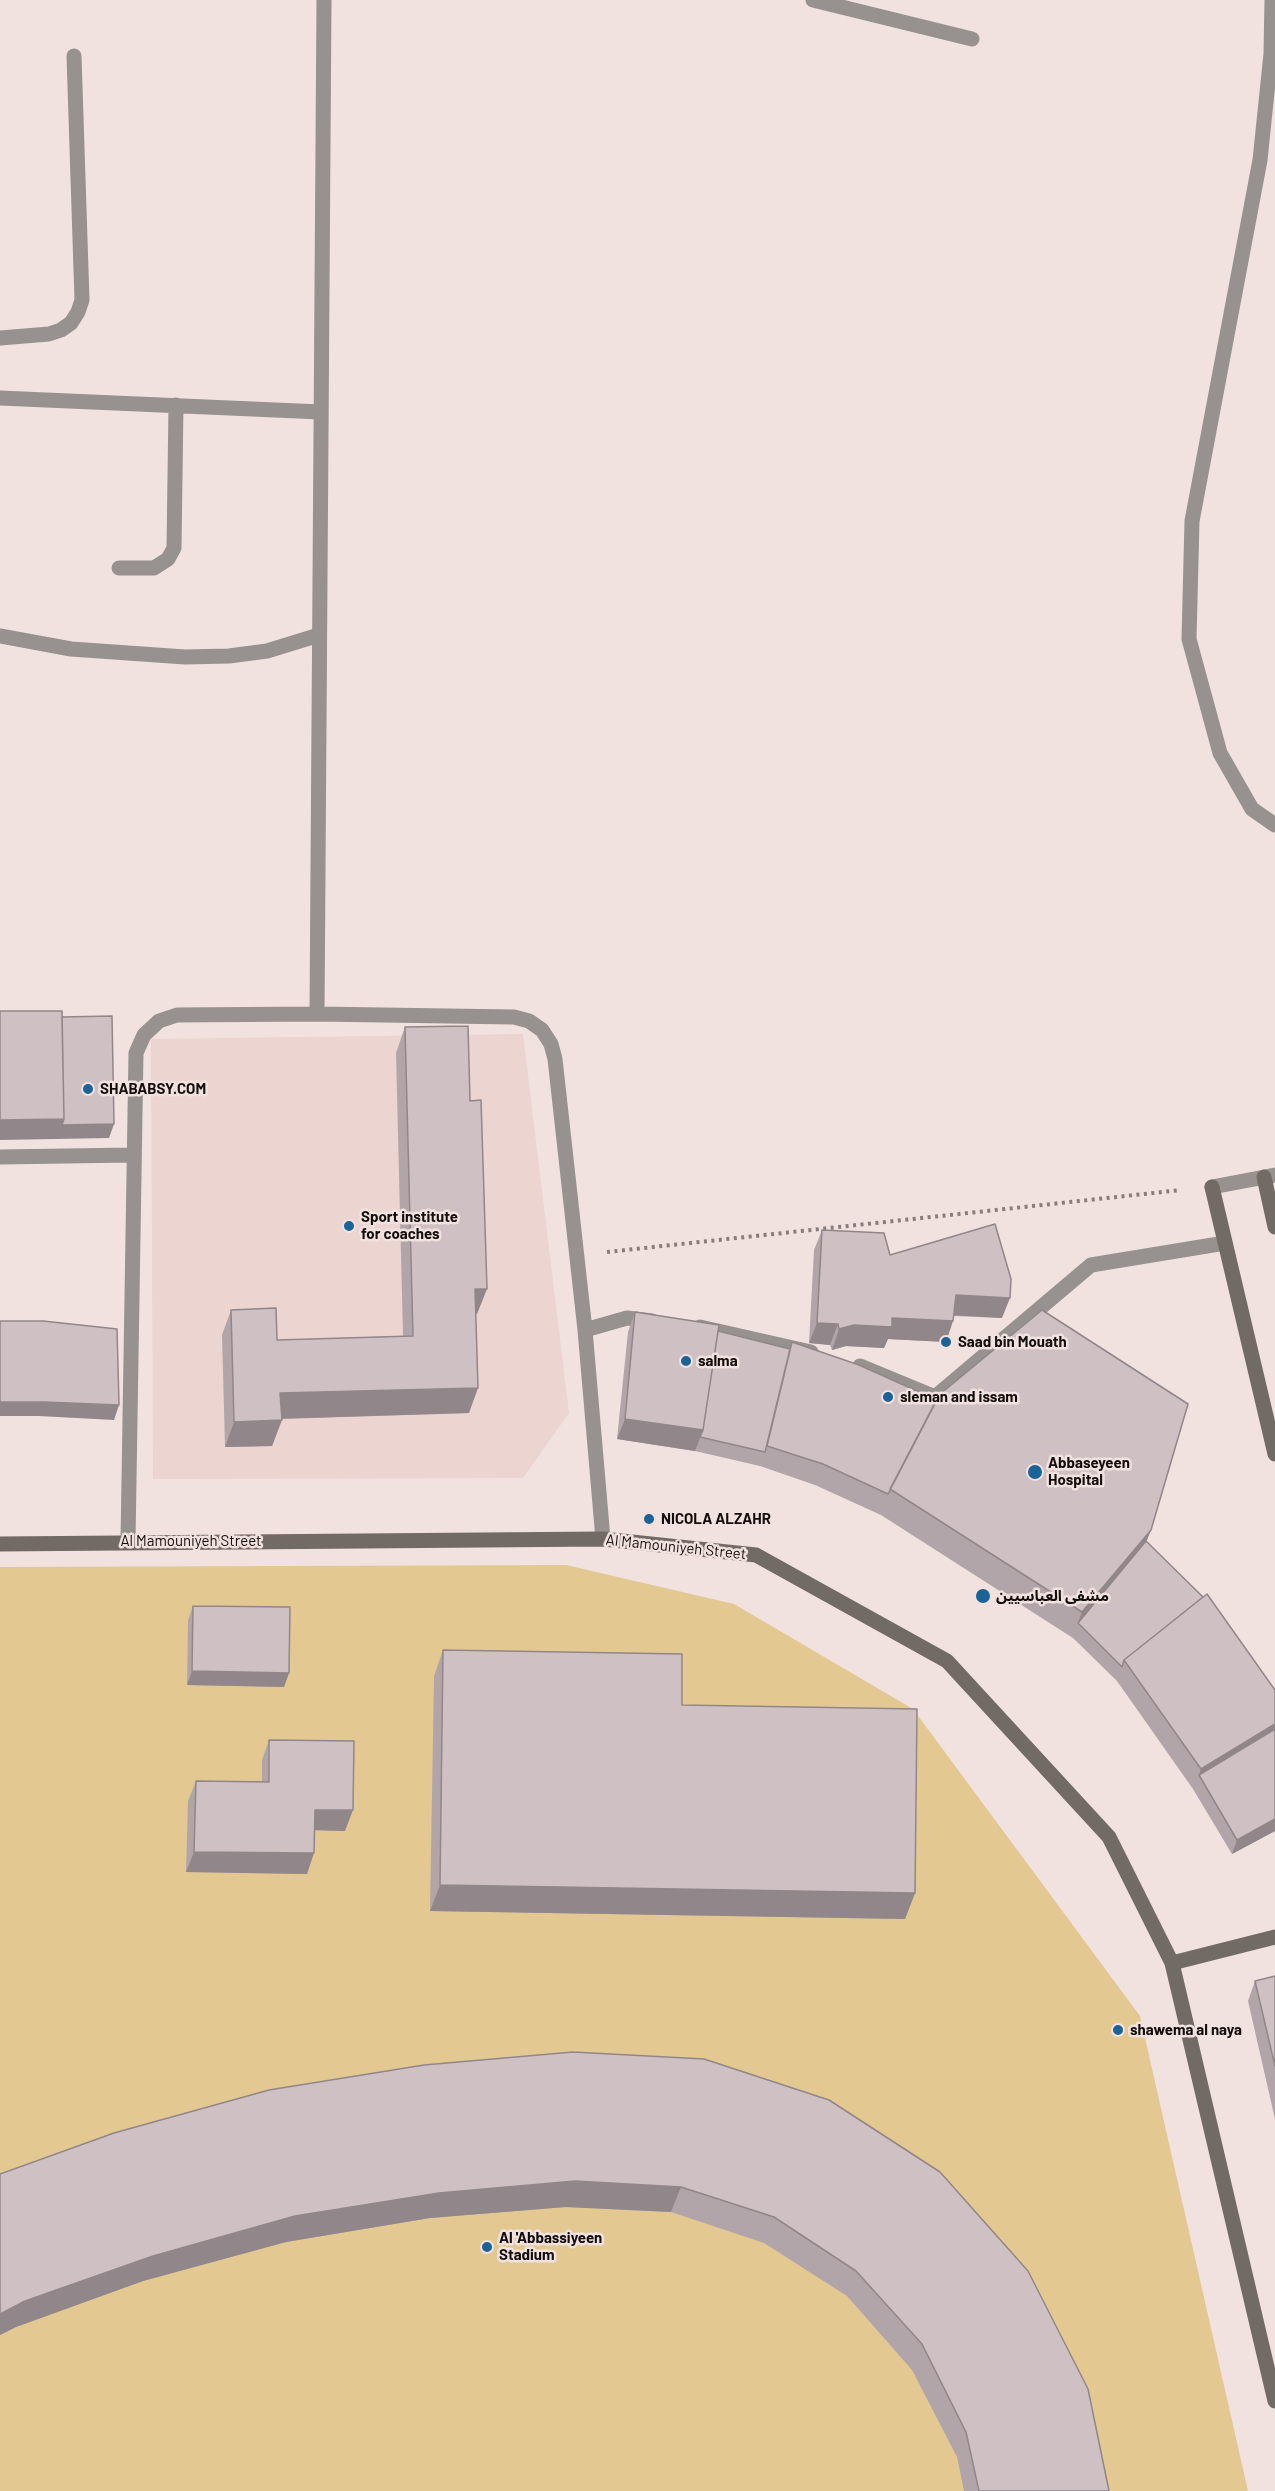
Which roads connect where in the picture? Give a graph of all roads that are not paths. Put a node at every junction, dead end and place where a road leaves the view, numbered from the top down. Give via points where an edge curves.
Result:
1 (324, 0) edge
2 (813, 0) edge
3 (1272, 0) edge
4 (972, 39) dead end
5 (74, 56) dead end
6 (0, 338) edge
7 (0, 398) edge
8 (176, 405) junction
9 (321, 412) junction
10 (118, 568) dead end
11 (318, 635) junction
12 (0, 636) edge
13 (1275, 825) edge
14 (317, 1014) junction
15 (132, 1155) junction
16 (0, 1157) edge
17 (1269, 1176) edge
18 (1275, 1227) edge
19 (1225, 1243) junction
20 (585, 1330) junction
21 (822, 1355) edge
22 (845, 1361) edge
23 (1275, 1454) edge
24 (603, 1539) junction
25 (128, 1541) junction
26 (0, 1544) edge
27 (1275, 1937) edge
28 (1172, 1963) junction
29 (1275, 2401) edge

1 - 9 street
2 - 4 street
3 - 13 street via 1271,54 1260,160 1192,521 1189,639 1220,753 1252,809
5 - 6 street via 82,300 71,323 61,330
7 - 8 street
8 - 9 street
8 - 10 street via 174,548 168,559 154,567
9 - 11 street
11 - 12 street via 267,651 185,657 71,649
11 - 14 street
14 - 15 street via 177,1015 159,1021 144,1035 136,1053
14 - 20 street via 514,1017 542,1030 555,1059
15 - 16 street
15 - 25 street
17 - 18 street
17 - 19 street via 1212,1187
19 - 22 street via 1091,1265 935,1397
19 - 23 street
20 - 21 street via 627,1318 712,1329
20 - 24 street
24 - 25 street, Al Mamouniyeh Street
24 - 28 street, Al Mamouniyeh Street via 756,1555 947,1661 1109,1837
25 - 26 street, Al Mamouniyeh Street
27 - 28 street
28 - 29 street, Al Mamouniyeh Street

